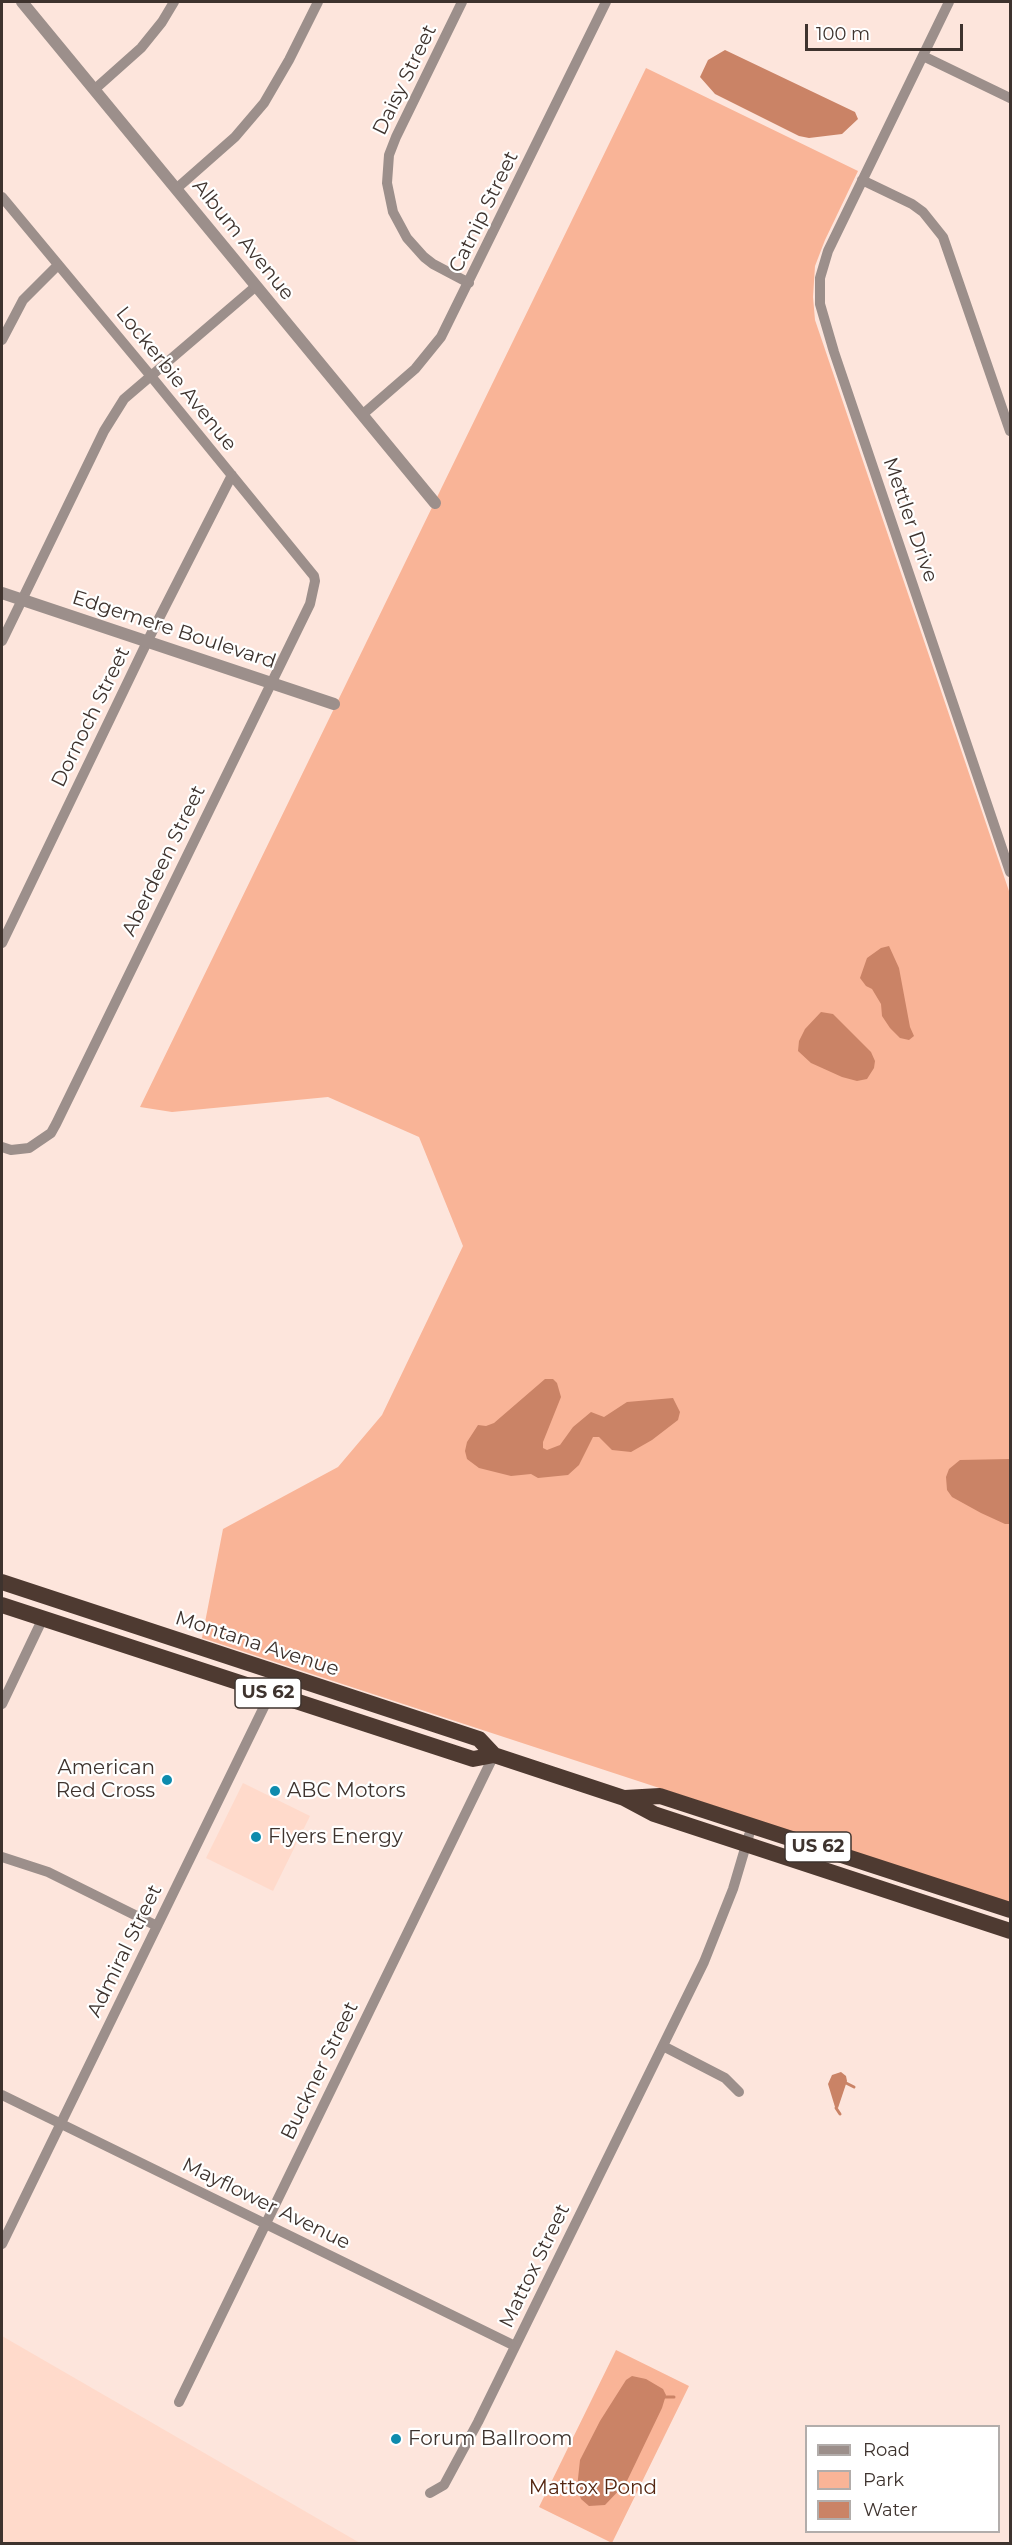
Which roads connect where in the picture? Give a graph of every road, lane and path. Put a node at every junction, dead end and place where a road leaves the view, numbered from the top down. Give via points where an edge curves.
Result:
1 (22, 2) edge
2 (174, 2) edge
3 (318, 2) edge
4 (462, 2) edge
5 (606, 2) edge
6 (949, 2) edge
7 (924, 56) junction
8 (94, 89) junction
9 (1011, 98) edge
10 (862, 180) junction
11 (176, 189) junction
12 (2, 197) edge
13 (58, 265) junction
14 (469, 283) junction
15 (255, 287) junction
16 (2, 340) edge
17 (150, 375) junction
18 (362, 415) junction
19 (1011, 431) edge
20 (232, 475) junction
21 (435, 502) dead end
22 (315, 587) joint
23 (2, 593) edge
24 (21, 600) junction
25 (2, 641) edge
26 (147, 642) junction
27 (272, 683) junction
28 (334, 704) dead end
29 (1011, 872) edge
30 (2, 943) edge
31 (2, 1148) edge
32 (2, 1582) edge
33 (2, 1605) edge
34 (43, 1618) junction
35 (280, 1674) junction
36 (270, 1694) junction
37 (2, 1704) edge
38 (494, 1755) junction
39 (629, 1797) junction
40 (747, 1840) junction
41 (2, 1857) edge
42 (1011, 1910) edge
43 (1011, 1920) edge
44 (157, 1926) junction
45 (1011, 1931) edge
46 (663, 2046) junction
47 (739, 2092) dead end
48 (2, 2095) edge
49 (60, 2124) junction
50 (266, 2224) junction
51 (2, 2244) edge
52 (515, 2346) junction
53 (179, 2402) dead end
54 (430, 2493) dead end

1 - 8 street, Album Avenue
2 - 8 street via 141,48
3 - 11 street via 264,103 235,136
4 - 14 street, Daisy Street via 396,137 389,155 387,183 393,212 407,238 433,264
5 - 14 street, Catnip Street
6 - 7 street, Mettler Drive
7 - 9 street
7 - 10 street, Mettler Drive
8 - 11 street, Album Avenue
10 - 19 street via 912,204 944,237
10 - 29 street, Mettler Drive via 828,251 820,278 820,304
11 - 15 street, Album Avenue
12 - 13 street, Lockerbie Avenue
13 - 16 street via 23,300
13 - 17 street, Lockerbie Avenue
14 - 18 street, Catnip Street via 428,354
15 - 17 street
15 - 18 street, Album Avenue
17 - 20 street, Lockerbie Avenue
17 - 24 street via 124,399 104,431
18 - 21 street, Album Avenue
20 - 22 street, Lockerbie Avenue via 314,576
20 - 26 street, Dornoch Street
22 - 27 street, Aberdeen Street
23 - 24 street, Edgemere Boulevard
24 - 25 street
24 - 26 street, Edgemere Boulevard
26 - 27 street, Edgemere Boulevard
26 - 30 street, Dornoch Street
27 - 28 street, Edgemere Boulevard
27 - 31 street, Aberdeen Street via 51,1133 36,1145 20,1150
32 - 35 highway, Montana Avenue / US 62
33 - 34 highway, Montana Avenue / US 62
34 - 36 highway, Montana Avenue / US 62
34 - 37 street
35 - 36 street, Admiral Street
35 - 38 highway, Montana Avenue / US 62 via 479,1739
36 - 38 highway, Montana Avenue / US 62 via 473,1759
36 - 44 street, Admiral Street
38 - 39 highway, Montana Avenue / US 62
38 - 50 street, Buckner Street
39 - 40 highway
39 - 42 highway, Montana Avenue / US 62 via 660,1796
40 - 43 highway
40 - 45 highway, US 62
40 - 46 street, Mattox Street via 720,1926
41 - 44 street via 48,1872
44 - 49 street, Admiral Street
46 - 47 street via 725,2078
46 - 52 street, Mattox Street
48 - 49 street, Mayflower Avenue
49 - 50 street, Mayflower Avenue
49 - 51 street, Admiral Street
50 - 52 street, Mayflower Avenue
50 - 53 street, Buckner Street
52 - 54 street, Mattox Street via 444,2485

